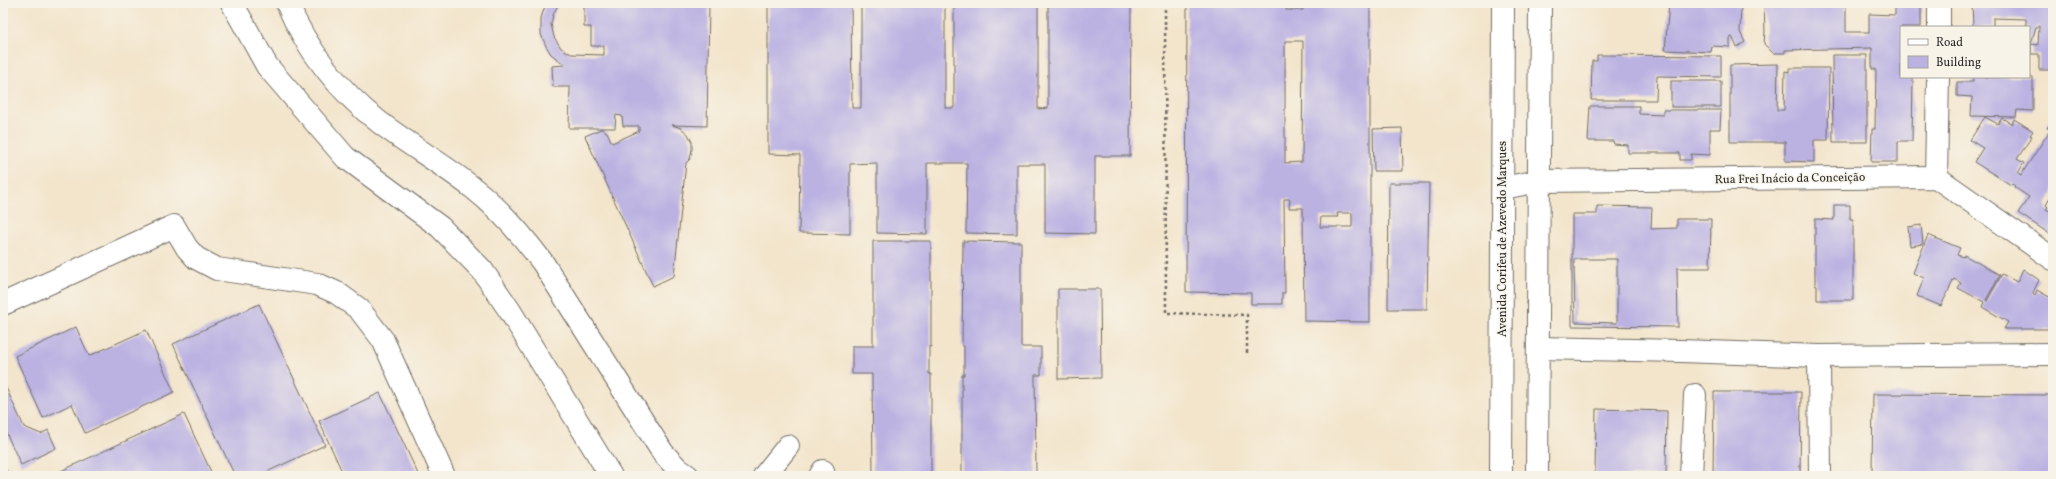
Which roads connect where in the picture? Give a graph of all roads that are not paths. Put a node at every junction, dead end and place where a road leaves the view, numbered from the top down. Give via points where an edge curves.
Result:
1 (232, 3) edge
2 (287, 3) edge
3 (1503, 3) edge
4 (1540, 3) edge
5 (1939, 3) edge
6 (1939, 26) edge
7 (1938, 78) edge
8 (1936, 177) junction
9 (1539, 181) junction
10 (1503, 188) junction
11 (2053, 259) edge
12 (3, 304) edge
13 (1538, 348) junction
14 (2053, 354) edge
15 (1819, 356) junction
16 (1694, 395) dead end
17 (788, 446) dead end
18 (444, 476) edge
19 (612, 476) edge
20 (688, 476) edge
21 (764, 476) edge
22 (1501, 476) edge
23 (1537, 476) edge
24 (1691, 476) edge
25 (1820, 476) edge

1 - 19 street via 267,66 345,157 440,227 482,270
2 - 20 street via 307,42 351,98 378,121 474,188 522,236 544,263 663,454
3 - 10 street, Avenida Corifeu de Azevedo Marques
4 - 9 street
5 - 6 street
7 - 8 street
8 - 9 street, Rua Frei Inácio da Conceição
8 - 11 street
9 - 10 street, Rua Frei Inácio da Conceição
9 - 13 street
10 - 22 street, Avenida Corifeu de Azevedo Marques
12 - 18 street via 174,226 196,258 217,269 317,284 337,292 359,309 383,340
13 - 15 street
13 - 23 street
14 - 15 street
15 - 25 street
16 - 24 street
17 - 21 street

